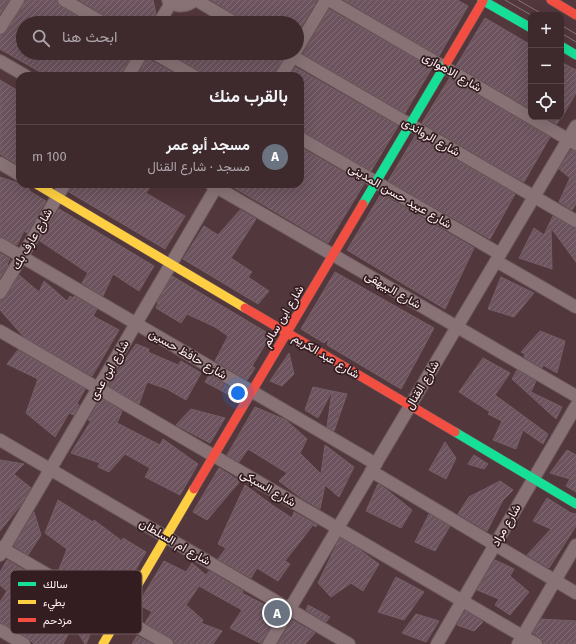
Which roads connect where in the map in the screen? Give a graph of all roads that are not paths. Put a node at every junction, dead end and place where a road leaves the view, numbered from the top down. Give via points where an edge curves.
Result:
1 (18, 0) edge
2 (64, 0) edge
3 (196, 0) edge
4 (326, 0) edge
5 (329, 0) edge
6 (483, 0) edge
7 (551, 0) edge
8 (170, 2) edge
9 (576, 15) edge
10 (91, 16) edge
11 (163, 16) edge
12 (224, 16) edge
13 (528, 26) edge
14 (0, 28) edge
15 (304, 35) edge
16 (564, 48) edge
17 (576, 55) edge
18 (138, 60) edge
19 (166, 60) edge
20 (289, 60) edge
21 (304, 60) edge
22 (0, 61) edge
23 (444, 67) junction
24 (19, 72) edge
25 (130, 72) edge
26 (187, 72) edge
27 (283, 72) edge
28 (410, 125) junction
29 (576, 126) edge
30 (304, 140) edge
31 (572, 142) edge
32 (0, 163) edge
33 (16, 173) edge
34 (376, 182) junction
35 (42, 188) edge
36 (63, 188) edge
37 (213, 188) edge
38 (220, 188) edge
39 (57, 197) junction
40 (534, 197) junction
41 (576, 221) edge
42 (0, 244) edge
43 (333, 255) junction
44 (22, 257) junction
45 (498, 258) junction
46 (171, 264) junction
47 (0, 293) edge
48 (576, 307) edge
49 (136, 324) junction
50 (456, 327) junction
51 (0, 331) edge
52 (287, 333) junction
53 (98, 388) junction
54 (252, 392) junction
55 (576, 396) edge
56 (410, 406) junction
57 (576, 406) edge
58 (0, 440) edge
59 (214, 456) junction
60 (373, 468) junction
61 (50, 469) junction
62 (534, 479) junction
63 (576, 504) edge
64 (338, 528) junction
65 (166, 537) junction
66 (495, 545) junction
67 (576, 545) edge
68 (1, 550) edge
69 (37, 570) edge
70 (142, 578) edge
71 (555, 580) junction
72 (576, 593) edge
73 (462, 601) junction
74 (290, 609) junction
75 (142, 629) edge
76 (0, 630) edge
77 (109, 634) edge
78 (520, 640) edge
79 (24, 644) edge
80 (103, 644) edge
81 (167, 644) edge
82 (269, 644) edge
83 (349, 644) edge
84 (437, 644) edge
85 (536, 644) edge

1 - 14 street
2 - 10 street
3 - 8 street via 184,6
3 - 12 street
4 - 15 street
5 - 23 street, شارع الاهوازى
6 - 13 street
6 - 23 street, شارع ابن سالم
7 - 9 street
8 - 11 street
16 - 17 street
18 - 25 street
19 - 26 street
20 - 27 street
21 - 28 street, شارع الرواندى
22 - 24 street
23 - 28 street, شارع ابن سالم
23 - 31 street, شارع الاهوازى
28 - 34 street, شارع ابن سالم
28 - 40 street, شارع الرواندى
29 - 31 street, شارع القنال
30 - 34 street, شارع عبيد حسن المدينى
31 - 40 street, شارع القنال
32 - 33 street
34 - 43 street, شارع ابن سالم
34 - 45 street, شارع عبيد حسن المدينى
35 - 39 street, شارع عبد الكريم
36 - 39 street, شارع عارف بك
37 - 46 street, شارع ابن عدى
38 - 43 street, شارع البيهقى
39 - 44 street, شارع عارف بك
39 - 46 street, شارع عبد الكريم
40 - 41 street, شارع الرواندى
40 - 45 street, شارع القنال
42 - 44 street, شارع حافظ حسين
43 - 50 street, شارع البيهقى
43 - 52 street, شارع ابن سالم
44 - 47 street, شارع عارف بك
44 - 49 street, شارع حافظ حسين
45 - 48 street, شارع عبيد حسن المدينى
45 - 50 street, شارع القنال
46 - 49 street, شارع ابن عدى
46 - 52 street, شارع عبد الكريم
49 - 53 street, شارع ابن عدى
49 - 54 street, شارع حافظ حسين
50 - 55 street, شارع البيهقى
50 - 56 street, شارع القنال
51 - 53 street, شارع السبكى
52 - 54 street, شارع ابن سالم
52 - 56 street, شارع عبد الكريم
53 - 59 street, شارع السبكى
53 - 61 street, شارع ابن عدى
54 - 59 street, شارع ابن سالم
54 - 60 street, شارع حافظ حسين
56 - 60 street, شارع القنال
56 - 62 street, شارع عبد الكريم
57 - 62 street, شارع مراد
58 - 61 street, شارع ام السلطان
59 - 64 street, شارع السبكى
59 - 65 street, شارع ابن سالم
60 - 64 street, شارع القنال
60 - 66 street, شارع حافظ حسين
61 - 65 street, شارع ام السلطان
61 - 68 street, شارع ابن عدى
62 - 63 street, شارع عبد الكريم
62 - 66 street, شارع مراد
64 - 73 street, شارع السبكى
64 - 74 street, شارع القنال
65 - 70 street, شارع ابن سالم
65 - 74 street, شارع ام السلطان
66 - 71 street, شارع حافظ حسين
66 - 73 street, شارع مراد
67 - 71 street
68 - 69 street
71 - 72 street, شارع حافظ حسين
71 - 78 street
73 - 78 street, شارع السبكى
73 - 84 street, شارع مراد
74 - 82 street, شارع القنال
74 - 83 street, شارع ام السلطان
75 - 81 street
76 - 79 street
77 - 80 street, شارع ابن سالم
78 - 85 street, شارع السبكى

